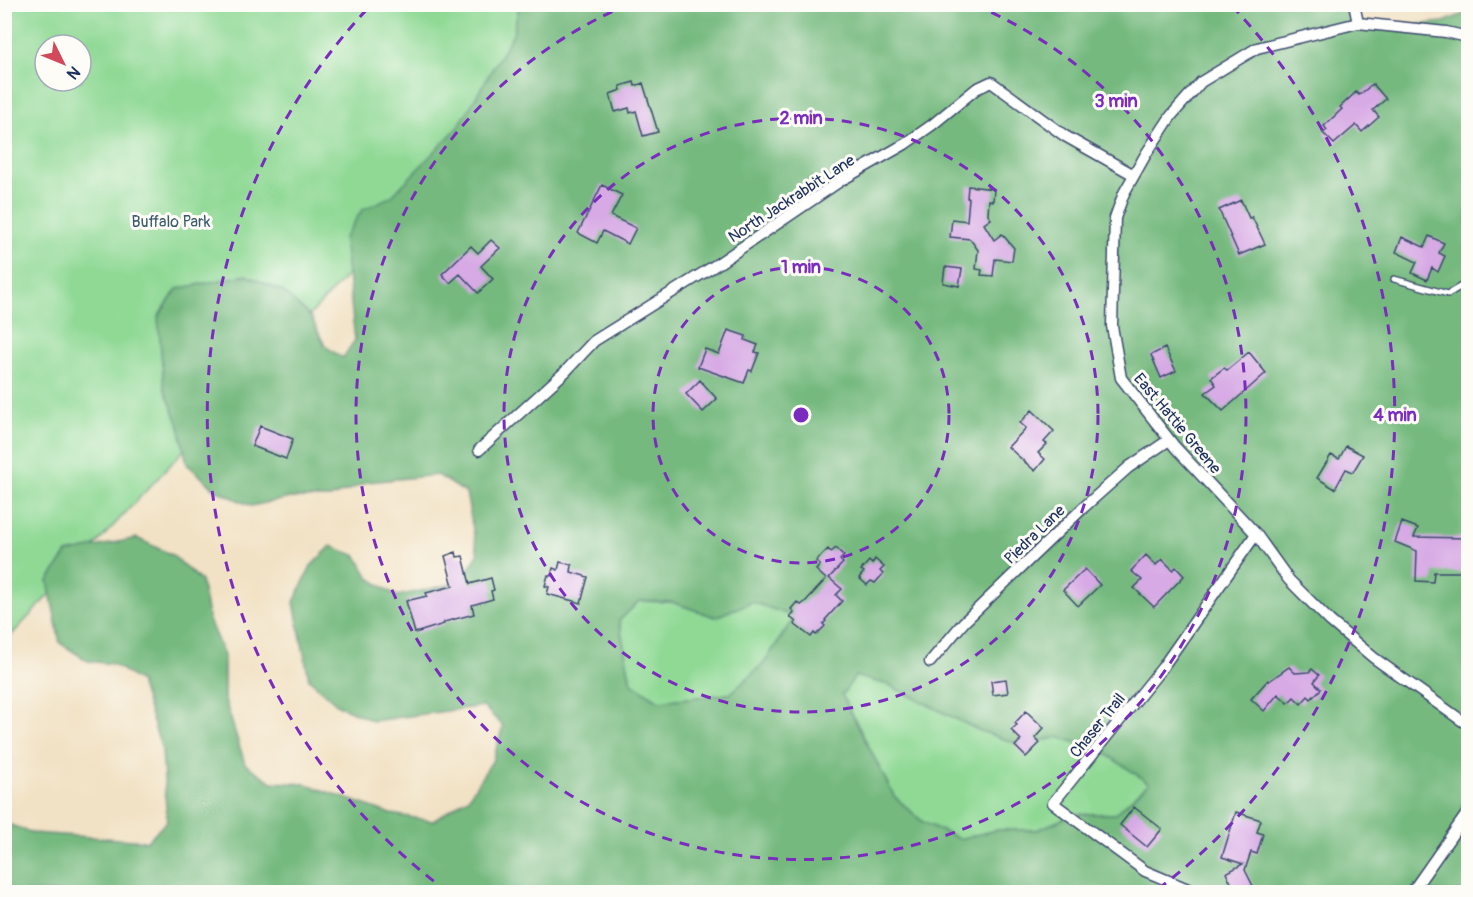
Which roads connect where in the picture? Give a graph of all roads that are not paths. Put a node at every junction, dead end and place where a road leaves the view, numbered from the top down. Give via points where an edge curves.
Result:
1 (1354, 4) edge
2 (1358, 23) junction
3 (1468, 37) edge
4 (1134, 175) junction
5 (1394, 279) dead end
6 (1468, 282) edge
7 (1169, 440) junction
8 (479, 450) dead end
9 (1256, 534) junction
10 (930, 662) dead end
11 (1468, 725) edge
12 (1468, 812) edge
13 (1188, 889) dead end
14 (1412, 892) edge

1 - 2 street
2 - 3 street, East Hattie Greene
2 - 4 street, East Hattie Greene via 1257,48 1201,82 1172,116
4 - 7 street, East Hattie Greene via 1115,218 1112,326 1122,378
4 - 8 street, North Jackrabbit Lane via 1065,136 990,82 905,144 840,181 594,341
5 - 6 lane via 1448,294
7 - 9 street, East Hattie Greene
7 - 10 street, Piedra Lane via 1084,507 964,622
9 - 11 street, East Hattie Greene via 1289,580 1330,621 1374,658
9 - 13 street, Chaser Trail via 1162,668 1053,803 1145,871
12 - 14 street

